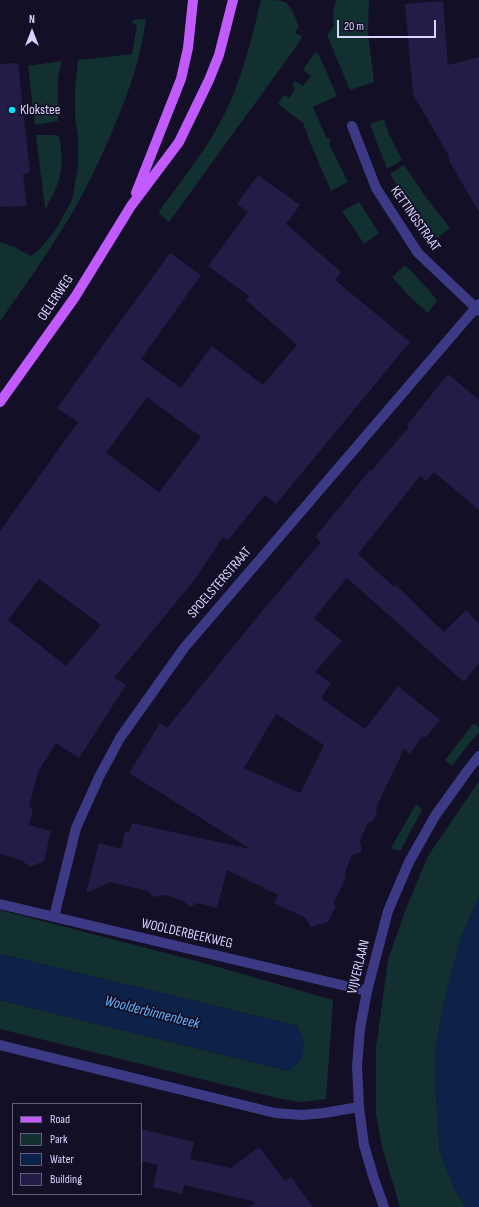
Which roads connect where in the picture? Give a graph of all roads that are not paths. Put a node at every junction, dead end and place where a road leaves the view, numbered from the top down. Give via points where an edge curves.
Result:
1 (193, 0) edge
2 (233, 0) edge
3 (352, 126) dead end
4 (131, 206) junction
5 (478, 308) edge
6 (0, 402) edge
7 (479, 756) edge
8 (0, 904) edge
9 (54, 917) junction
10 (367, 991) junction
11 (0, 1045) edge
12 (359, 1107) junction
13 (384, 1207) edge

1 - 4 main road, OELERWEG via 188,48 181,79
2 - 4 main road, OELERWEG via 219,55 179,142
3 - 5 street, KETTINGSTRAAT via 376,188 418,253
4 - 6 main road, OELERWEG via 75,297
5 - 9 street, SPOELSTERSTRAAT via 184,648 120,738 76,828
7 - 10 street, VIJVERLAAN via 435,816 409,862 388,912
8 - 9 street, WOOLDERBEEKWEG
9 - 10 street, WOOLDERBEEKWEG
10 - 12 street, VIJVERLAAN via 357,1066
11 - 12 street via 275,1113 302,1115
12 - 13 street, VIJVERLAAN via 364,1145

